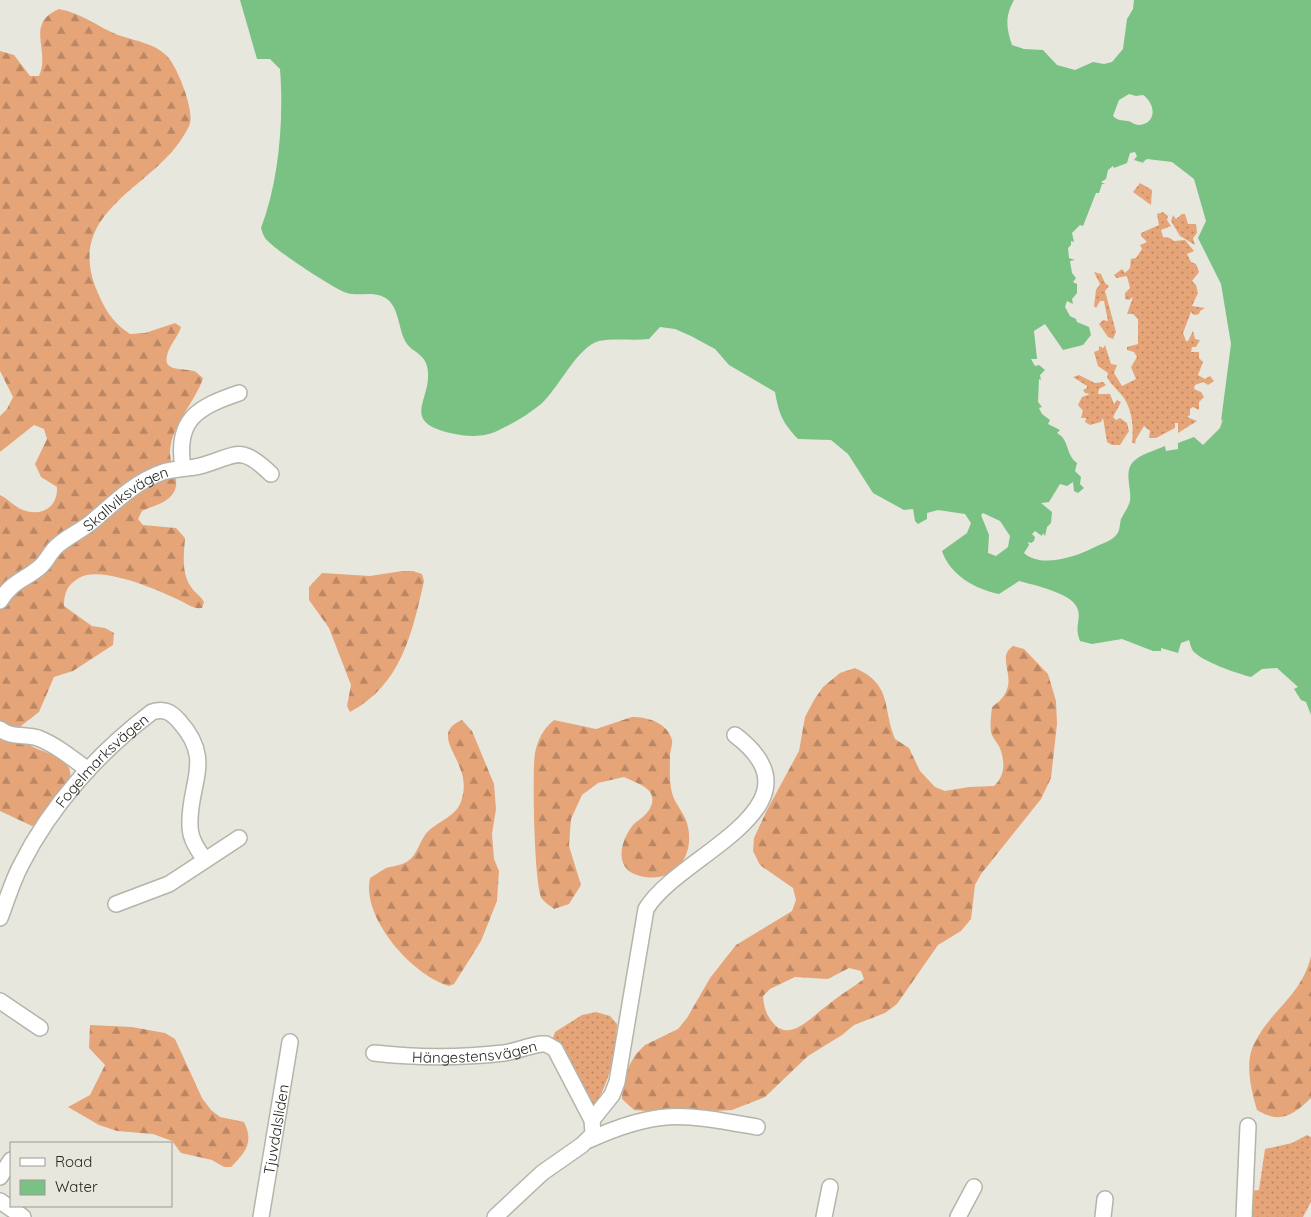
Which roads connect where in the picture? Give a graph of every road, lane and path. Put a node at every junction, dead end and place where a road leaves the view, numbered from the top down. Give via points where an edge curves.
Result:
1 (239, 393) dead end
2 (183, 467) junction
3 (271, 474) dead end
4 (0, 601) edge
5 (0, 729) edge
6 (735, 735) dead end
7 (88, 770) junction
8 (239, 838) dead end
9 (205, 860) junction
10 (116, 904) dead end
11 (0, 918) edge
12 (0, 1001) edge
13 (40, 1028) dead end
14 (290, 1042) dead end
15 (374, 1053) dead end
16 (592, 1120) junction
17 (1248, 1126) dead end
18 (757, 1127) dead end
19 (589, 1140) junction
20 (10, 1162) edge
21 (0, 1177) edge
22 (830, 1187) dead end
23 (974, 1187) dead end
24 (1105, 1198) dead end
25 (0, 1202) edge
26 (23, 1217) edge
27 (261, 1217) edge
28 (495, 1217) edge
29 (824, 1217) edge
30 (958, 1217) edge
31 (1103, 1217) edge
32 (1244, 1217) edge

1 - 2 street via 203,408 187,423 182,440
2 - 3 street, Skallviksvägen via 244,454
2 - 4 street, Skallviksvägen via 153,476 113,502 57,547 38,568 12,585
5 - 7 street via 46,742
6 - 16 street via 754,751 764,765 768,780 765,794 747,821 669,883 646,909 617,1082
7 - 9 street, Fogelmarksvägen via 106,749 152,712 165,710 175,716 191,738 199,759 190,825 194,843
7 - 11 street, Fogelmarksvägen via 53,814 30,850 15,877
8 - 9 street
9 - 10 street via 169,884
12 - 13 street
14 - 27 street, Tjuvdalsliden
15 - 16 street, Hängestensvägen via 462,1056 505,1053 546,1044 554,1049
16 - 19 street via 594,1129
17 - 32 street
18 - 19 street via 674,1115 618,1126
19 - 28 street via 542,1173
20 - 21 street
22 - 29 street
23 - 30 street
24 - 31 street
25 - 26 street

